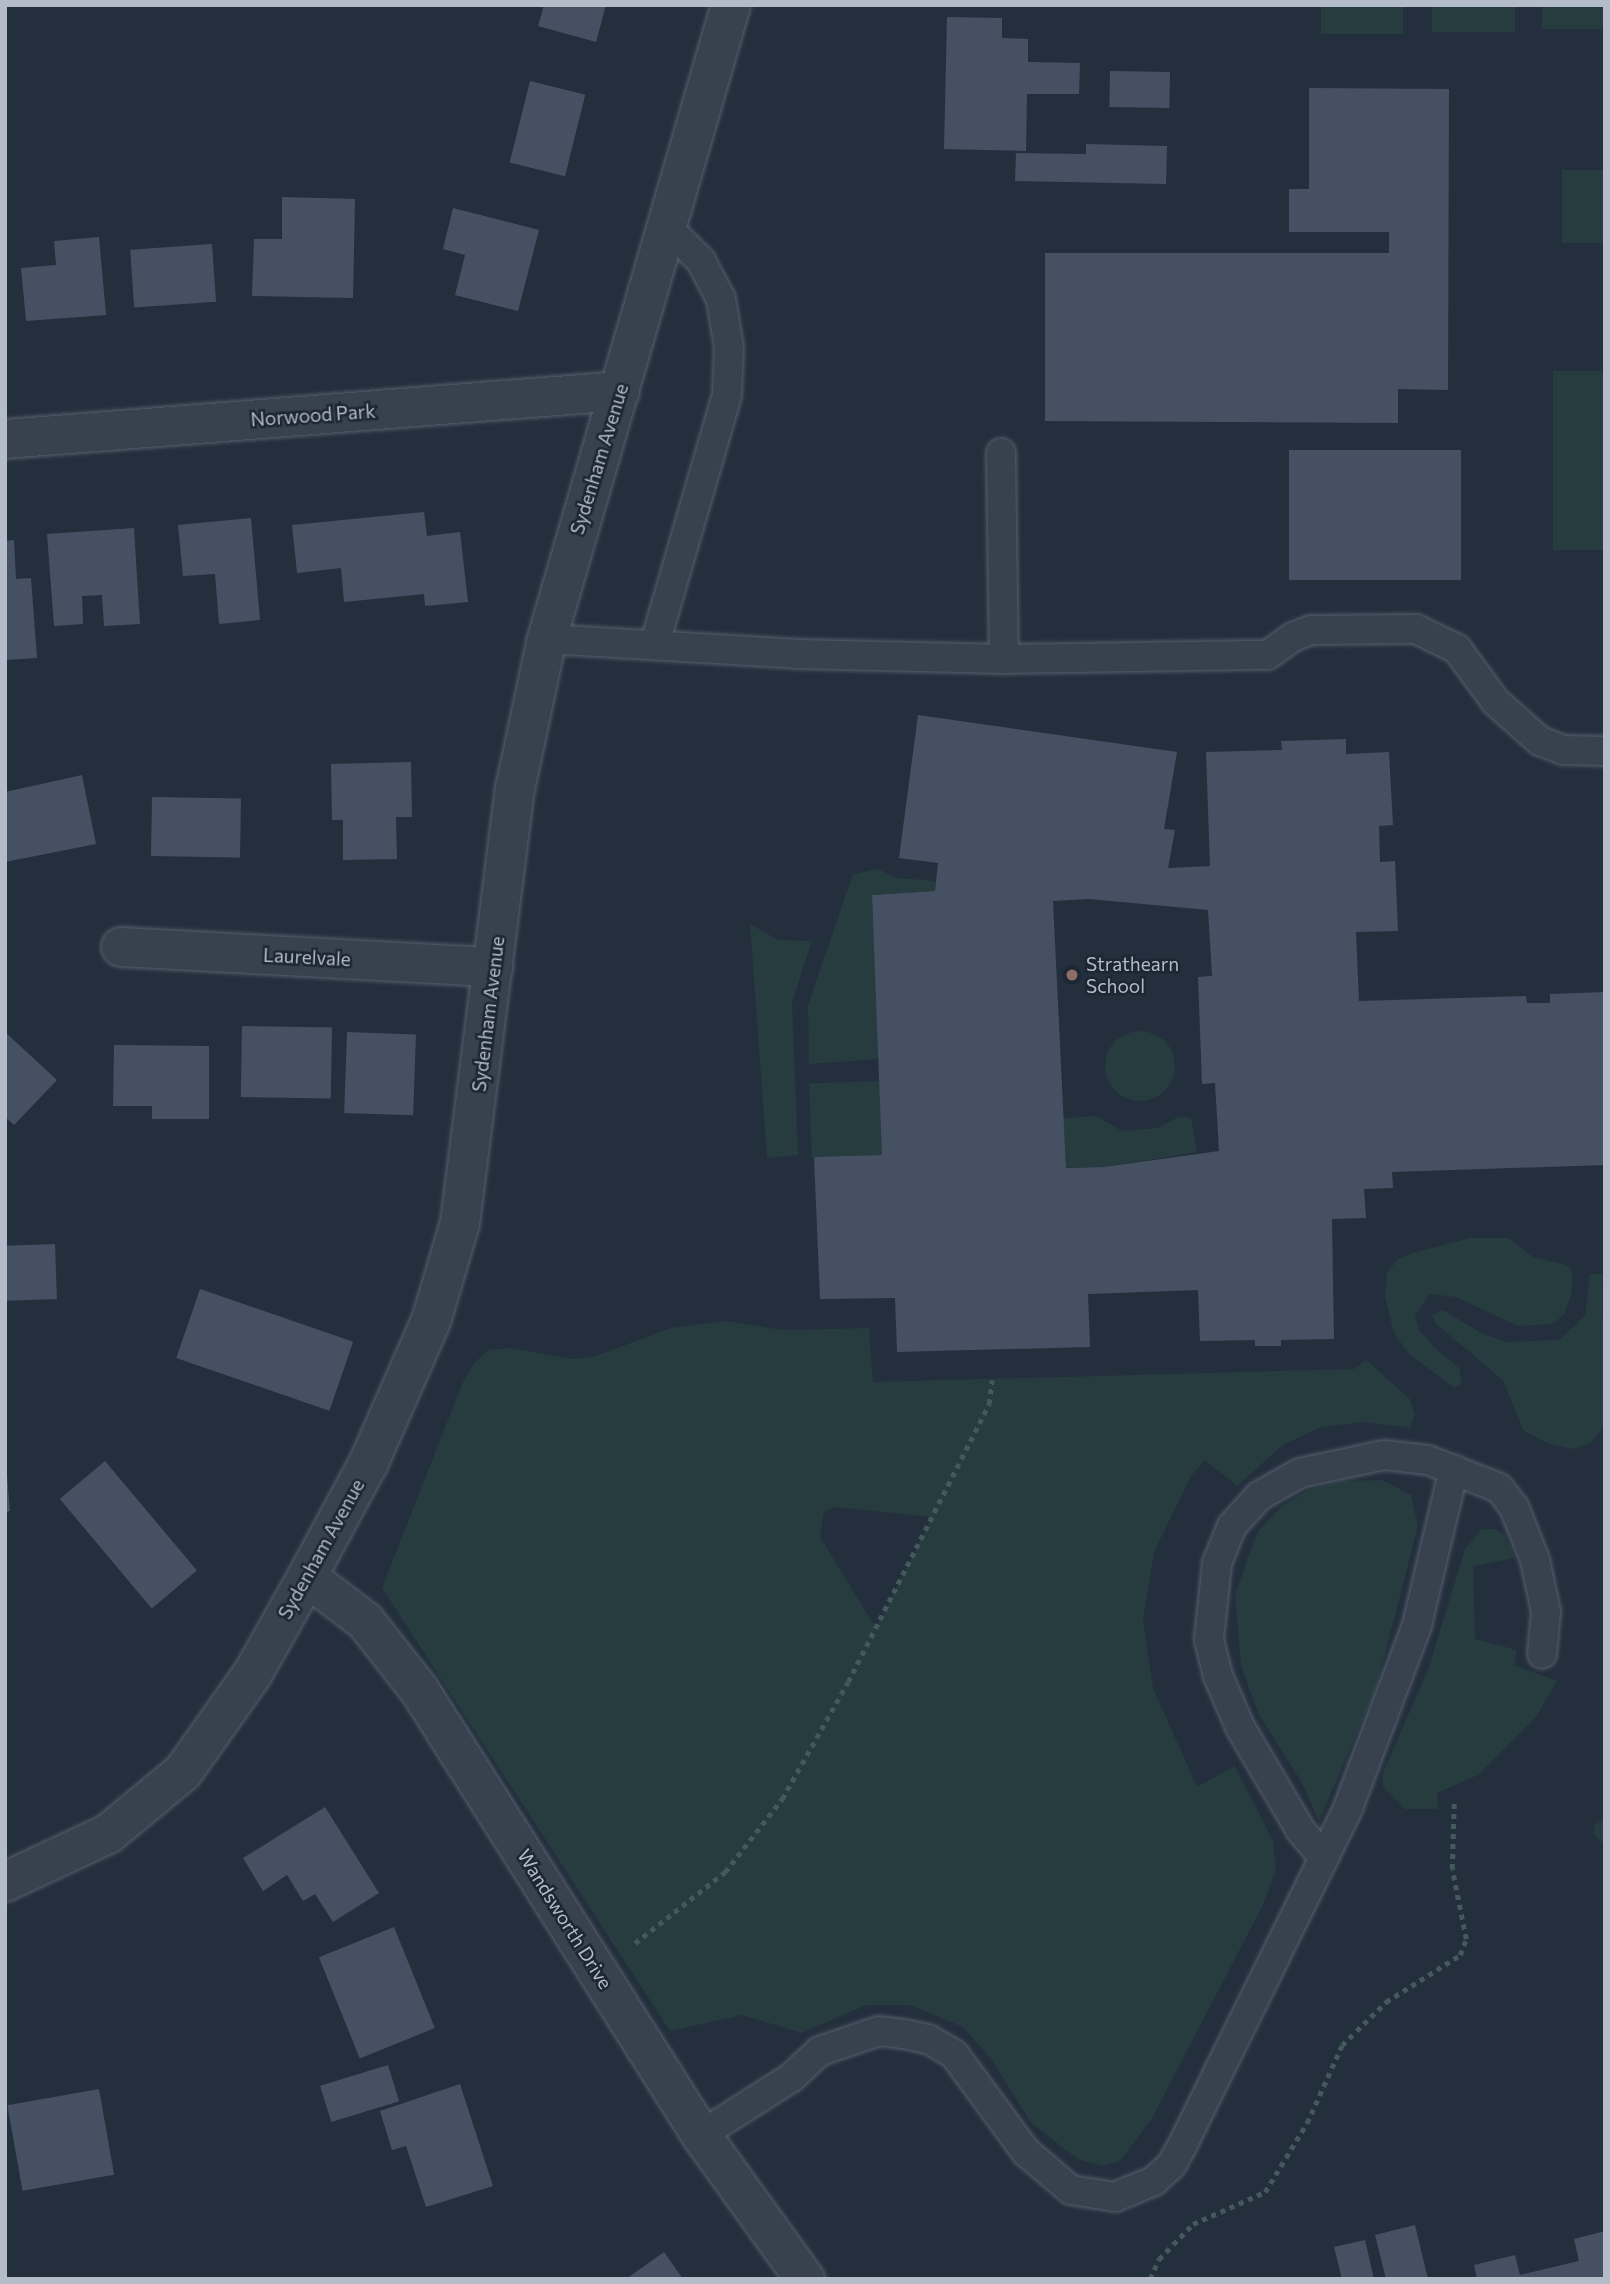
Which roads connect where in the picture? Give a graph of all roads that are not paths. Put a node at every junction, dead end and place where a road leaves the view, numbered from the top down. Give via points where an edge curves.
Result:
1 (731, 5) edge
2 (667, 227) junction
3 (620, 391) junction
4 (5, 439) edge
5 (1001, 453) dead end
6 (547, 639) junction
7 (655, 643) junction
8 (1004, 659) junction
9 (1605, 751) edge
10 (121, 947) dead end
11 (493, 967) junction
12 (1454, 1469) junction
13 (307, 1577) junction
14 (1542, 1654) dead end
15 (1324, 1858) junction
16 (5, 1882) edge
17 (701, 2135) junction
18 (805, 2279) edge

1 - 2 street, Sydenham Avenue
2 - 3 street, Sydenham Avenue
2 - 7 lane via 701,261 721,299 729,348 727,395
3 - 4 street, Norwood Park
3 - 6 street, Sydenham Avenue
5 - 8 lane
6 - 7 lane
6 - 11 street, Sydenham Avenue via 515,789
7 - 8 lane via 796,654
8 - 9 lane via 1268,655 1293,636 1311,630 1416,629 1457,649 1496,702 1540,741 1563,750
10 - 11 street, Laurelvale
11 - 13 street, Sydenham Avenue via 460,1223 431,1321 369,1462
12 - 14 lane via 1499,1488 1514,1507 1543,1589
12 - 15 lane via 1416,1625 1348,1808
12 - 15 lane via 1428,1460 1384,1455 1300,1473 1259,1496 1232,1526 1217,1563 1209,1639 1219,1676 1247,1739 1300,1829
13 - 16 street, Sydenham Avenue via 253,1673 183,1772 108,1834
13 - 17 street, Wandsworth Drive via 365,1621 420,1691
15 - 17 lane via 1172,2164 1154,2181 1132,2191 1095,2197 1071,2190 1026,2151 954,2054 928,2039 904,2034 879,2031 820,2051 792,2077
17 - 18 street, Wandsworth Drive

